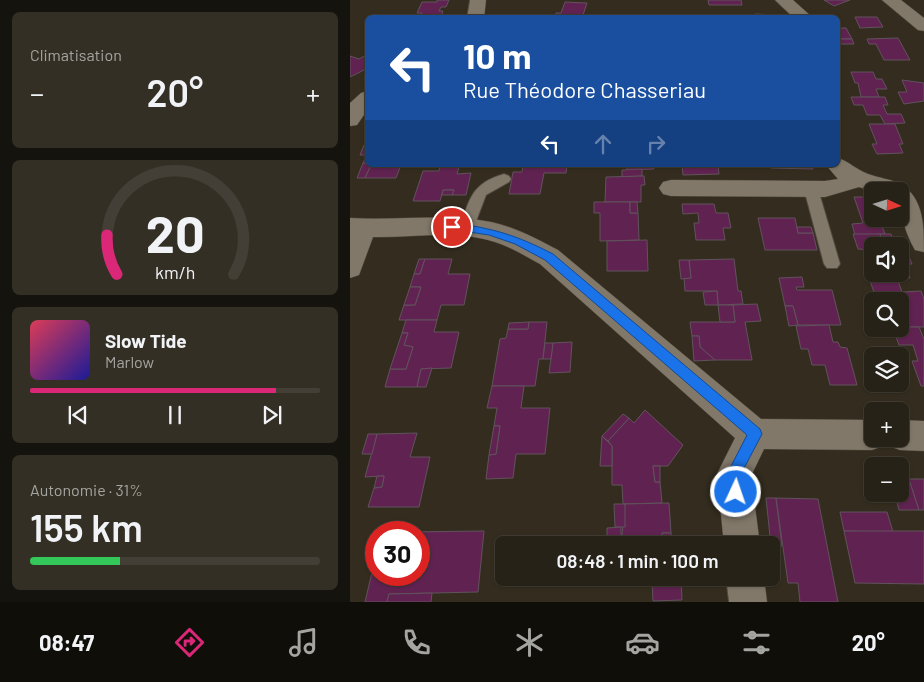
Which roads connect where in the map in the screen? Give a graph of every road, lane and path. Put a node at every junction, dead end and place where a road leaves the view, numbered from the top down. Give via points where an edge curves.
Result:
1 (478, 0) edge
2 (783, 0) edge
3 (890, 0) edge
4 (476, 15) edge
5 (801, 15) edge
6 (924, 26) edge
7 (365, 101) edge
8 (350, 120) edge
9 (840, 167) edge
10 (858, 178) junction
11 (504, 179) dead end
12 (872, 182) edge
13 (671, 188) dead end
14 (811, 189) junction
15 (909, 206) edge
16 (356, 228) edge
17 (467, 228) junction
18 (924, 243) edge
19 (832, 264) dead end
20 (350, 268) edge
21 (756, 434) junction
22 (864, 435) edge
23 (909, 435) edge
24 (924, 436) edge
25 (741, 536) edge
26 (746, 586) edge
27 (748, 602) edge

1 - 4 street
2 - 5 street
3 - 6 street
7 - 8 street
9 - 10 street
10 - 12 street
10 - 14 street via 825,190
11 - 17 lane via 480,191
13 - 14 street
14 - 19 lane
15 - 18 street
16 - 17 street
16 - 20 street
17 - 21 street via 490,231 519,241 549,257
21 - 22 street
21 - 25 street via 734,474
23 - 24 street
26 - 27 street

